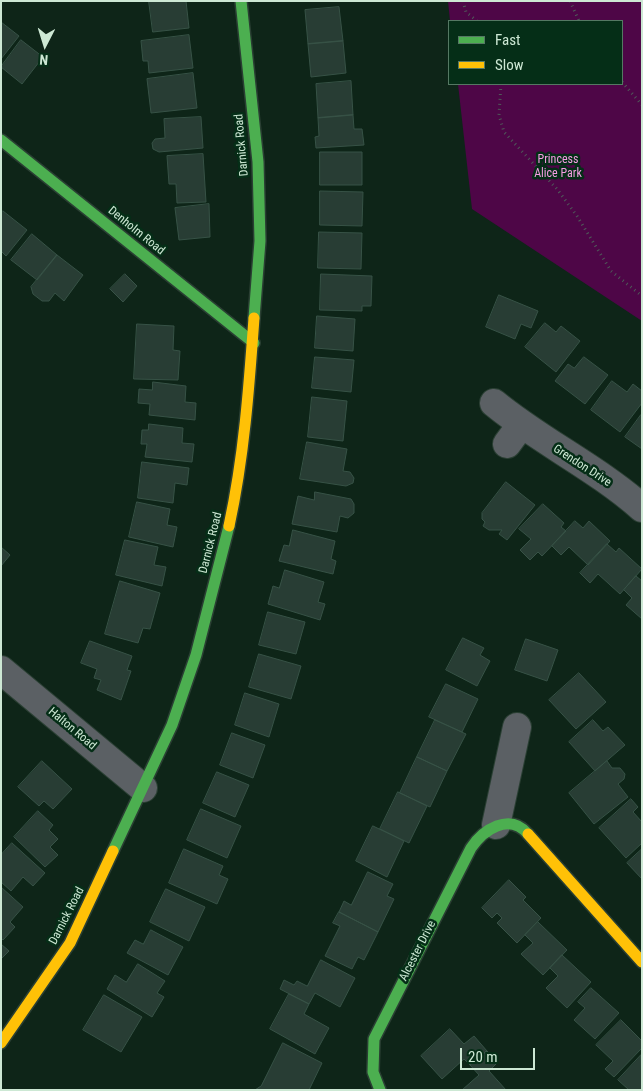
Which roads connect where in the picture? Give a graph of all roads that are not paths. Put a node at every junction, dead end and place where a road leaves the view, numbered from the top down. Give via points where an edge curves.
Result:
1 (241, 1) edge
2 (1, 140) edge
3 (254, 343) junction
4 (494, 402) dead end
5 (642, 508) edge
6 (1, 670) edge
7 (518, 727) dead end
8 (143, 788) junction
9 (496, 825) junction
10 (642, 962) edge
11 (1, 1043) edge
12 (380, 1090) edge

1 - 3 street, Darnick Road via 260,195
2 - 3 street, Denholm Road
3 - 8 street, Darnick Road via 246,428 228,531 193,664 172,725
4 - 5 street, Grendon Drive via 514,434 626,494
6 - 8 street, Halton Road
7 - 9 street
8 - 11 street, Darnick Road via 70,944
9 - 10 street via 511,824 524,829
9 - 12 street, Alcester Drive via 479,834 471,848 374,1039 371,1060

